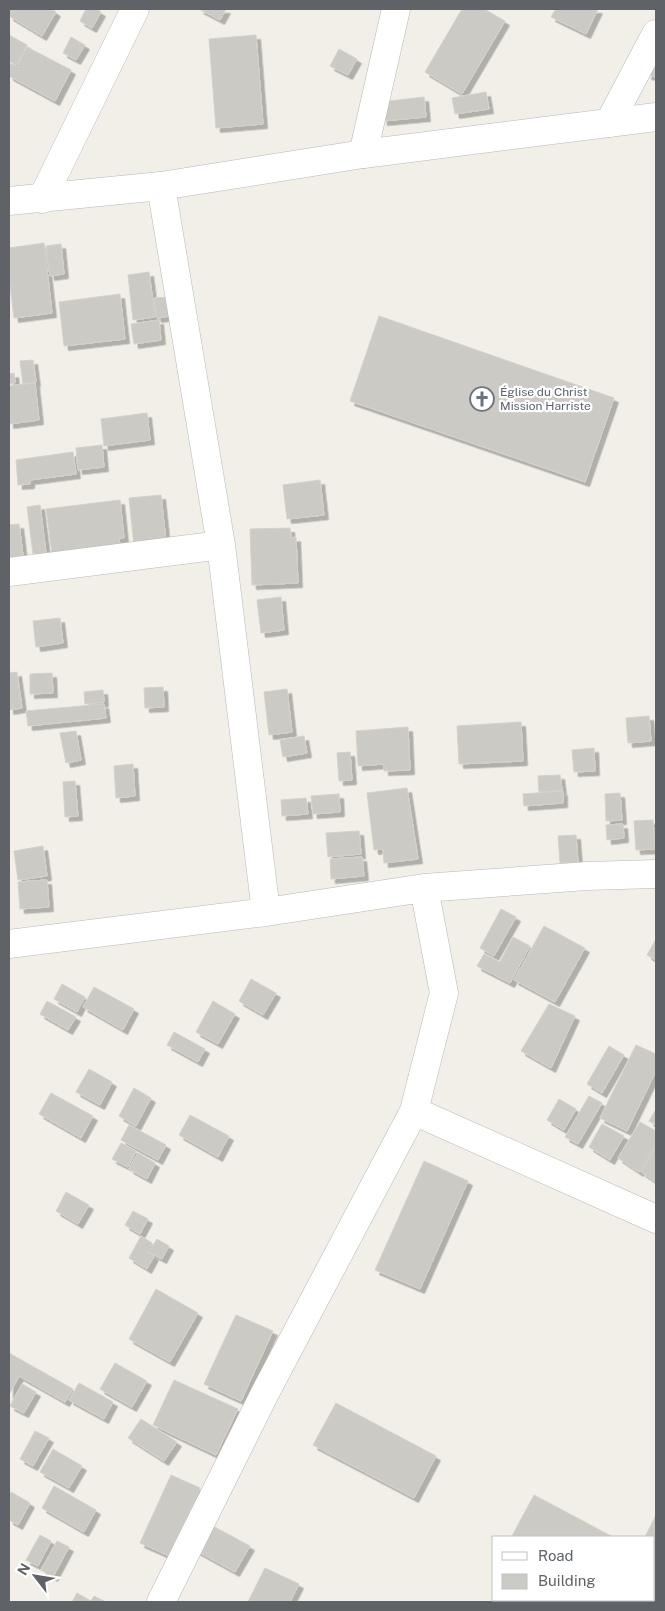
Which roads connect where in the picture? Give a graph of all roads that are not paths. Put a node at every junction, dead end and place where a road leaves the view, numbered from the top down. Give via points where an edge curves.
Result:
1 (135, 9) edge
2 (396, 9) edge
3 (656, 34) edge
4 (656, 117) edge
5 (609, 123) junction
6 (363, 154) junction
7 (161, 186) junction
8 (42, 198) junction
9 (9, 202) edge
10 (221, 545) junction
11 (9, 572) edge
12 (656, 874) edge
13 (424, 888) junction
14 (266, 912) junction
15 (9, 944) edge
16 (414, 1111) junction
17 (656, 1219) edge
18 (161, 1602) edge

1 - 8 street
2 - 6 street
3 - 5 street
4 - 5 street
5 - 6 street
6 - 7 street
7 - 8 street
7 - 10 street
8 - 9 street
10 - 11 street
10 - 14 street
12 - 13 street
13 - 14 street
13 - 16 street via 444,993
14 - 15 street
16 - 17 street
16 - 18 street via 265,1393

